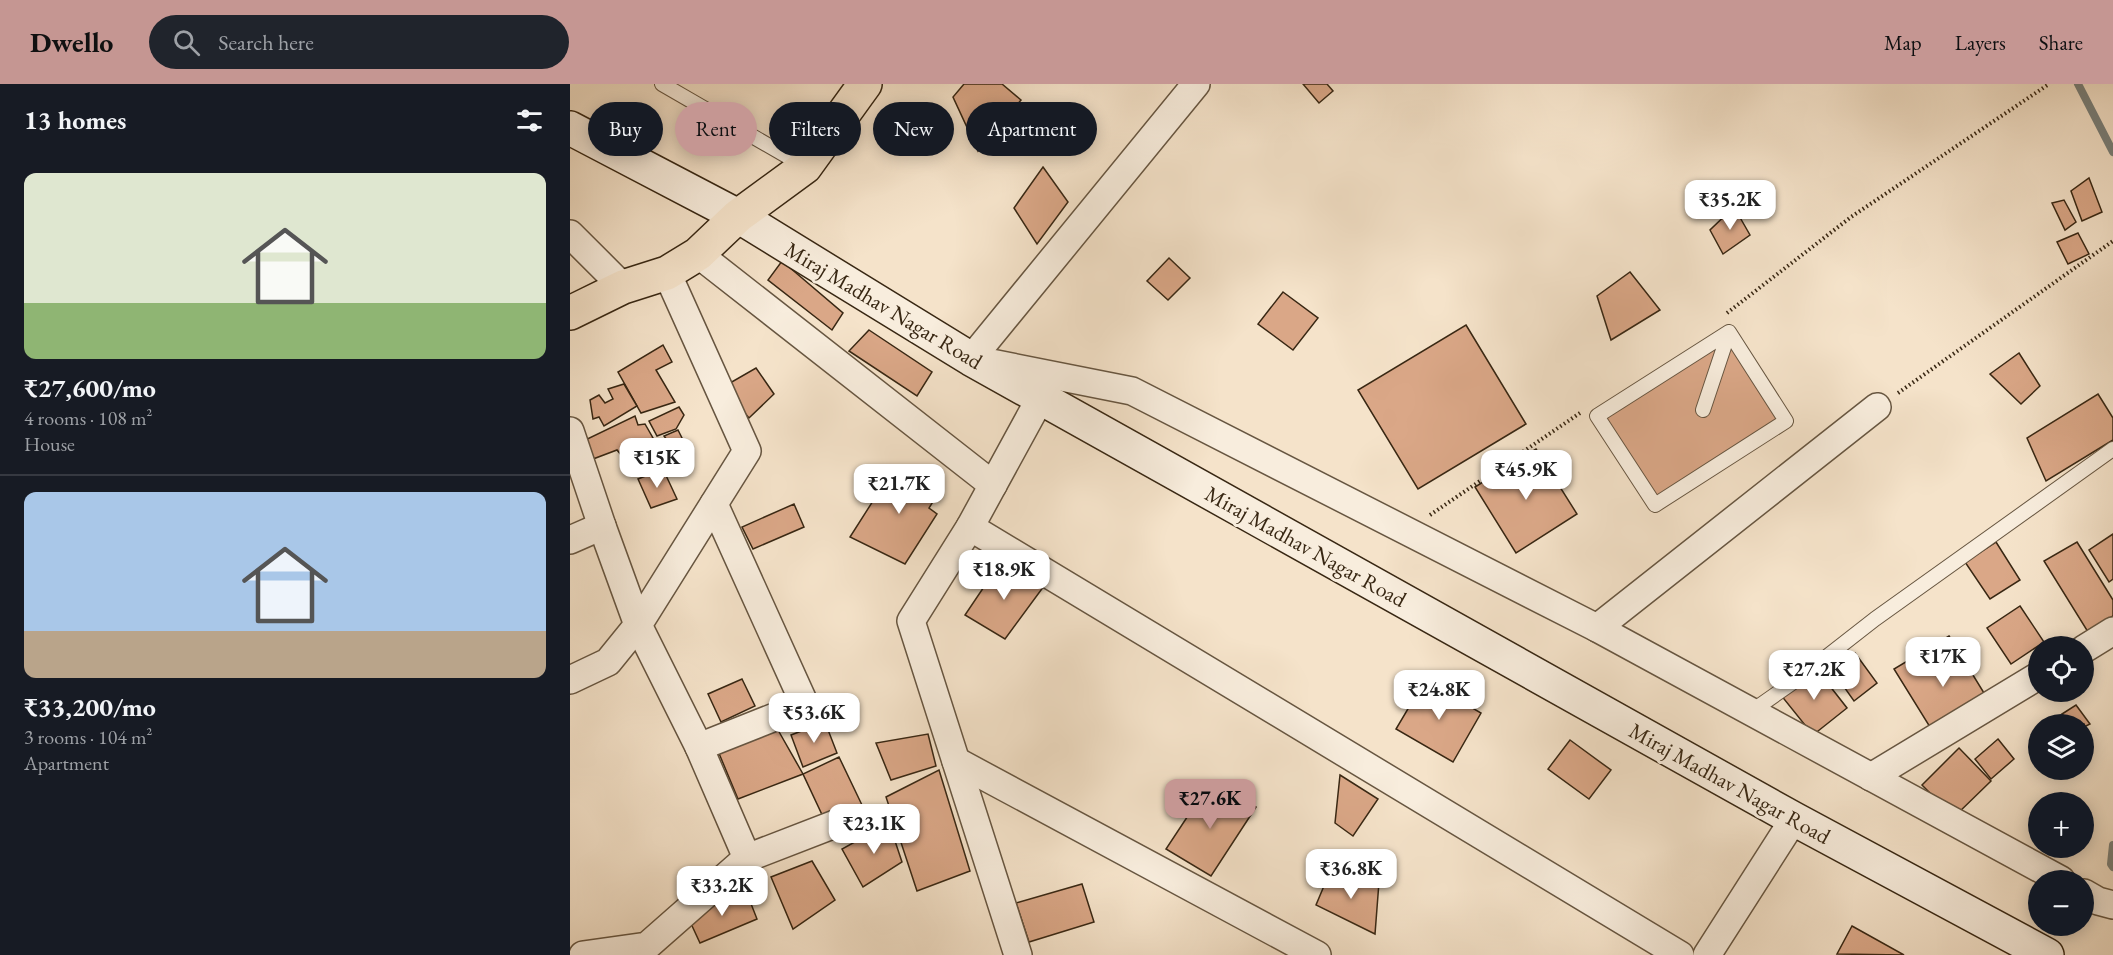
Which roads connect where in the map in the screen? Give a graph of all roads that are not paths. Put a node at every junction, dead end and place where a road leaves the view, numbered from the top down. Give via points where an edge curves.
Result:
1 (662, 84) edge
2 (865, 84) edge
3 (1196, 84) edge
4 (570, 128) edge
5 (806, 167) junction
6 (738, 216) junction
7 (570, 234) edge
8 (698, 254) junction
9 (667, 273) junction
10 (623, 287) junction
11 (570, 313) edge
12 (1729, 332) junction
13 (971, 359) junction
14 (1041, 397) junction
15 (1877, 407) road end
16 (1703, 410) dead end
17 (570, 431) edge
18 (2113, 449) edge
19 (993, 485) junction
20 (714, 504) junction
21 (602, 526) junction
22 (970, 527) junction
23 (570, 540) edge
24 (638, 625) junction
25 (1596, 628) junction
26 (2113, 631) edge
27 (2094, 642) edge
28 (570, 680) edge
29 (2028, 682) edge
30 (1752, 711) junction
31 (699, 747) junction
32 (956, 761) junction
33 (1871, 777) junction
34 (848, 819) dead end
35 (1794, 819) junction
36 (747, 858) junction
37 (2043, 870) edge
38 (583, 955) edge
39 (1018, 955) edge
40 (1317, 955) edge
41 (1680, 955) edge
42 (1707, 955) edge
43 (2047, 955) edge

1 - 5 lane
2 - 5 main road
3 - 13 street
4 - 6 street, Miraj Madhav Nagar Road
5 - 6 main road
6 - 8 main road
6 - 13 street, Miraj Madhav Nagar Road
7 - 10 street
8 - 9 main road
8 - 19 street
9 - 10 main road
9 - 20 street via 747,450
10 - 11 main road
12 - 12 lane via 1786,421 1655,505 1598,416
12 - 16 lane
13 - 14 street, Miraj Madhav Nagar Road
13 - 25 street via 1132,391
14 - 19 street
14 - 35 street, Miraj Madhav Nagar Road
15 - 25 street
17 - 21 street
18 - 30 lane
19 - 22 street
20 - 24 street
20 - 31 street via 805,705
21 - 23 street
21 - 24 street
22 - 32 street via 911,621
22 - 41 street
24 - 28 street via 608,662
24 - 31 street
25 - 30 street
26 - 27 street
29 - 33 street
30 - 33 street
31 - 36 street
32 - 39 street
32 - 40 street
33 - 37 street
34 - 36 street
35 - 42 street
35 - 43 street, Miraj Madhav Nagar Road
36 - 38 street via 647,946

